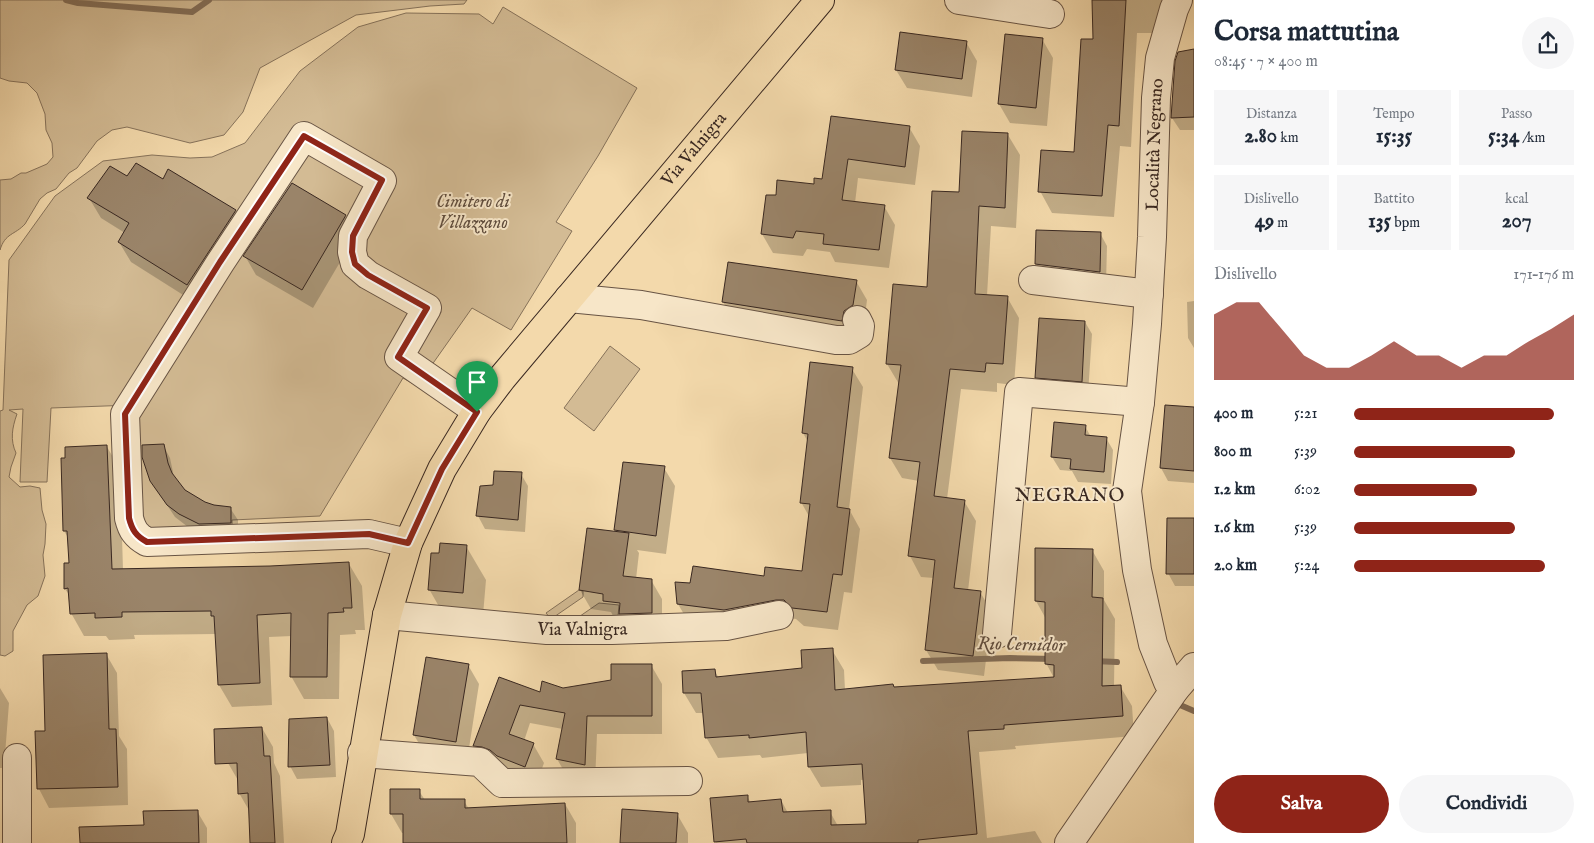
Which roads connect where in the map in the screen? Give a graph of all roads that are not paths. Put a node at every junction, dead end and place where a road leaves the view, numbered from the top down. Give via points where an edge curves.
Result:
1 (820, 0) edge
2 (959, 0) edge
3 (1178, 0) edge
4 (1050, 14) dead end
5 (1033, 280) dead end
6 (1149, 294) junction
7 (568, 298) junction
8 (857, 320) dead end
9 (1140, 402) junction
10 (477, 412) junction
11 (408, 543) junction
12 (387, 615) junction
13 (778, 615) dead end
14 (997, 634) dead end
15 (1194, 668) edge
16 (1176, 689) junction
17 (362, 753) junction
18 (17, 758) dead end
19 (688, 781) dead end
20 (350, 840) edge
21 (17, 843) edge
22 (1069, 843) edge

1 - 7 main road, Via Valnigra
2 - 4 street
3 - 6 street, Località Negrano via 1160,58 1156,98
5 - 6 street
6 - 9 street, Località Negrano
7 - 8 street via 641,306 836,340 849,340 859,334
7 - 10 main road, Via Valnigra
9 - 14 street via 1019,392
9 - 16 street, Località Negrano via 1128,492 1137,570 1153,644 1168,682
10 - 11 main road, Via Valnigra via 442,469
10 - 11 street via 398,357 427,308 368,275 355,264 353,236 382,180 304,136 125,414 129,518 137,536 147,542 369,534
11 - 12 main road, Via Valnigra
12 - 13 street, Via Valnigra via 547,630 612,630 726,626
12 - 17 main road, Via Valnigra
15 - 16 street
16 - 22 street
17 - 19 street via 480,762 502,783
17 - 20 main road, Via Valnigra
18 - 21 street

